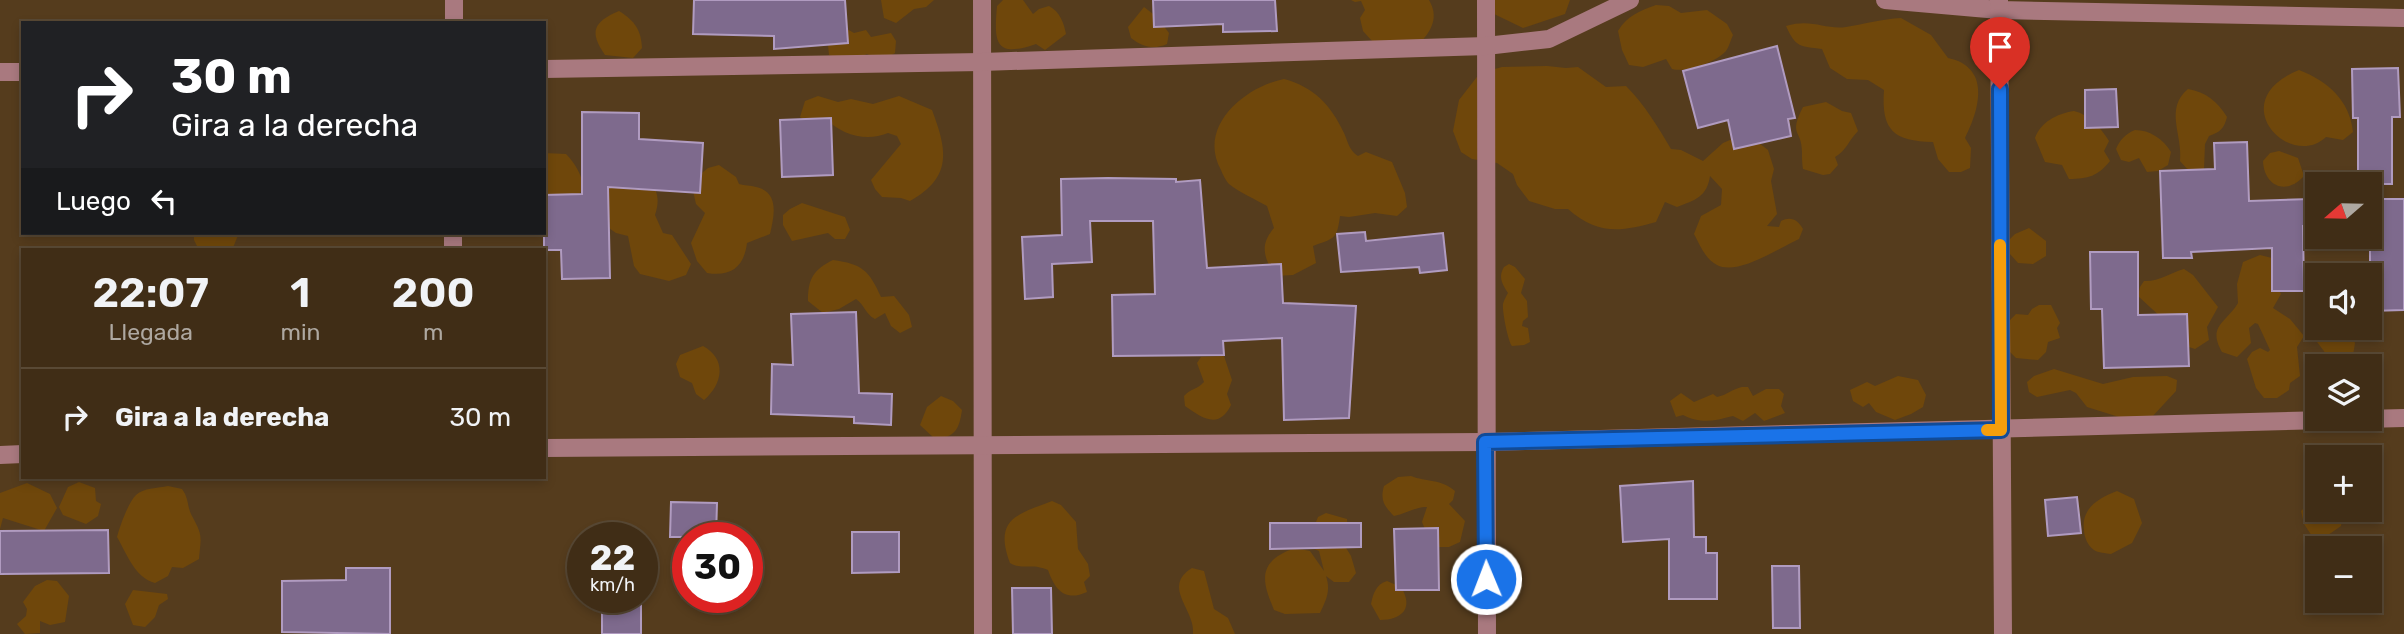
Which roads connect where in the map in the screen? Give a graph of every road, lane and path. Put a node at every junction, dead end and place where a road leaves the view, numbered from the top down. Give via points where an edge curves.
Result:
1 (453, 0) edge
2 (982, 0) edge
3 (1486, 0) edge
4 (1630, 0) edge
5 (1885, 0) edge
6 (1999, 5) edge
7 (2404, 18) edge
8 (454, 21) edge
9 (1486, 46) junction
10 (982, 62) junction
11 (546, 69) edge
12 (0, 72) edge
13 (21, 72) edge
14 (2404, 418) edge
15 (2001, 430) junction
16 (1485, 442) junction
17 (982, 444) junction
18 (546, 448) edge
19 (0, 454) edge
20 (21, 454) edge
21 (983, 634) edge
22 (1487, 634) edge
23 (2003, 634) edge

1 - 8 street
2 - 10 street
3 - 9 street
4 - 9 street via 1549,39
5 - 6 street
6 - 7 street
6 - 15 street
9 - 10 street
9 - 16 street
10 - 11 street
10 - 17 street
12 - 13 street
14 - 15 street
15 - 16 street
15 - 23 street
16 - 17 street
16 - 22 street
17 - 18 street
17 - 21 street
19 - 20 street

